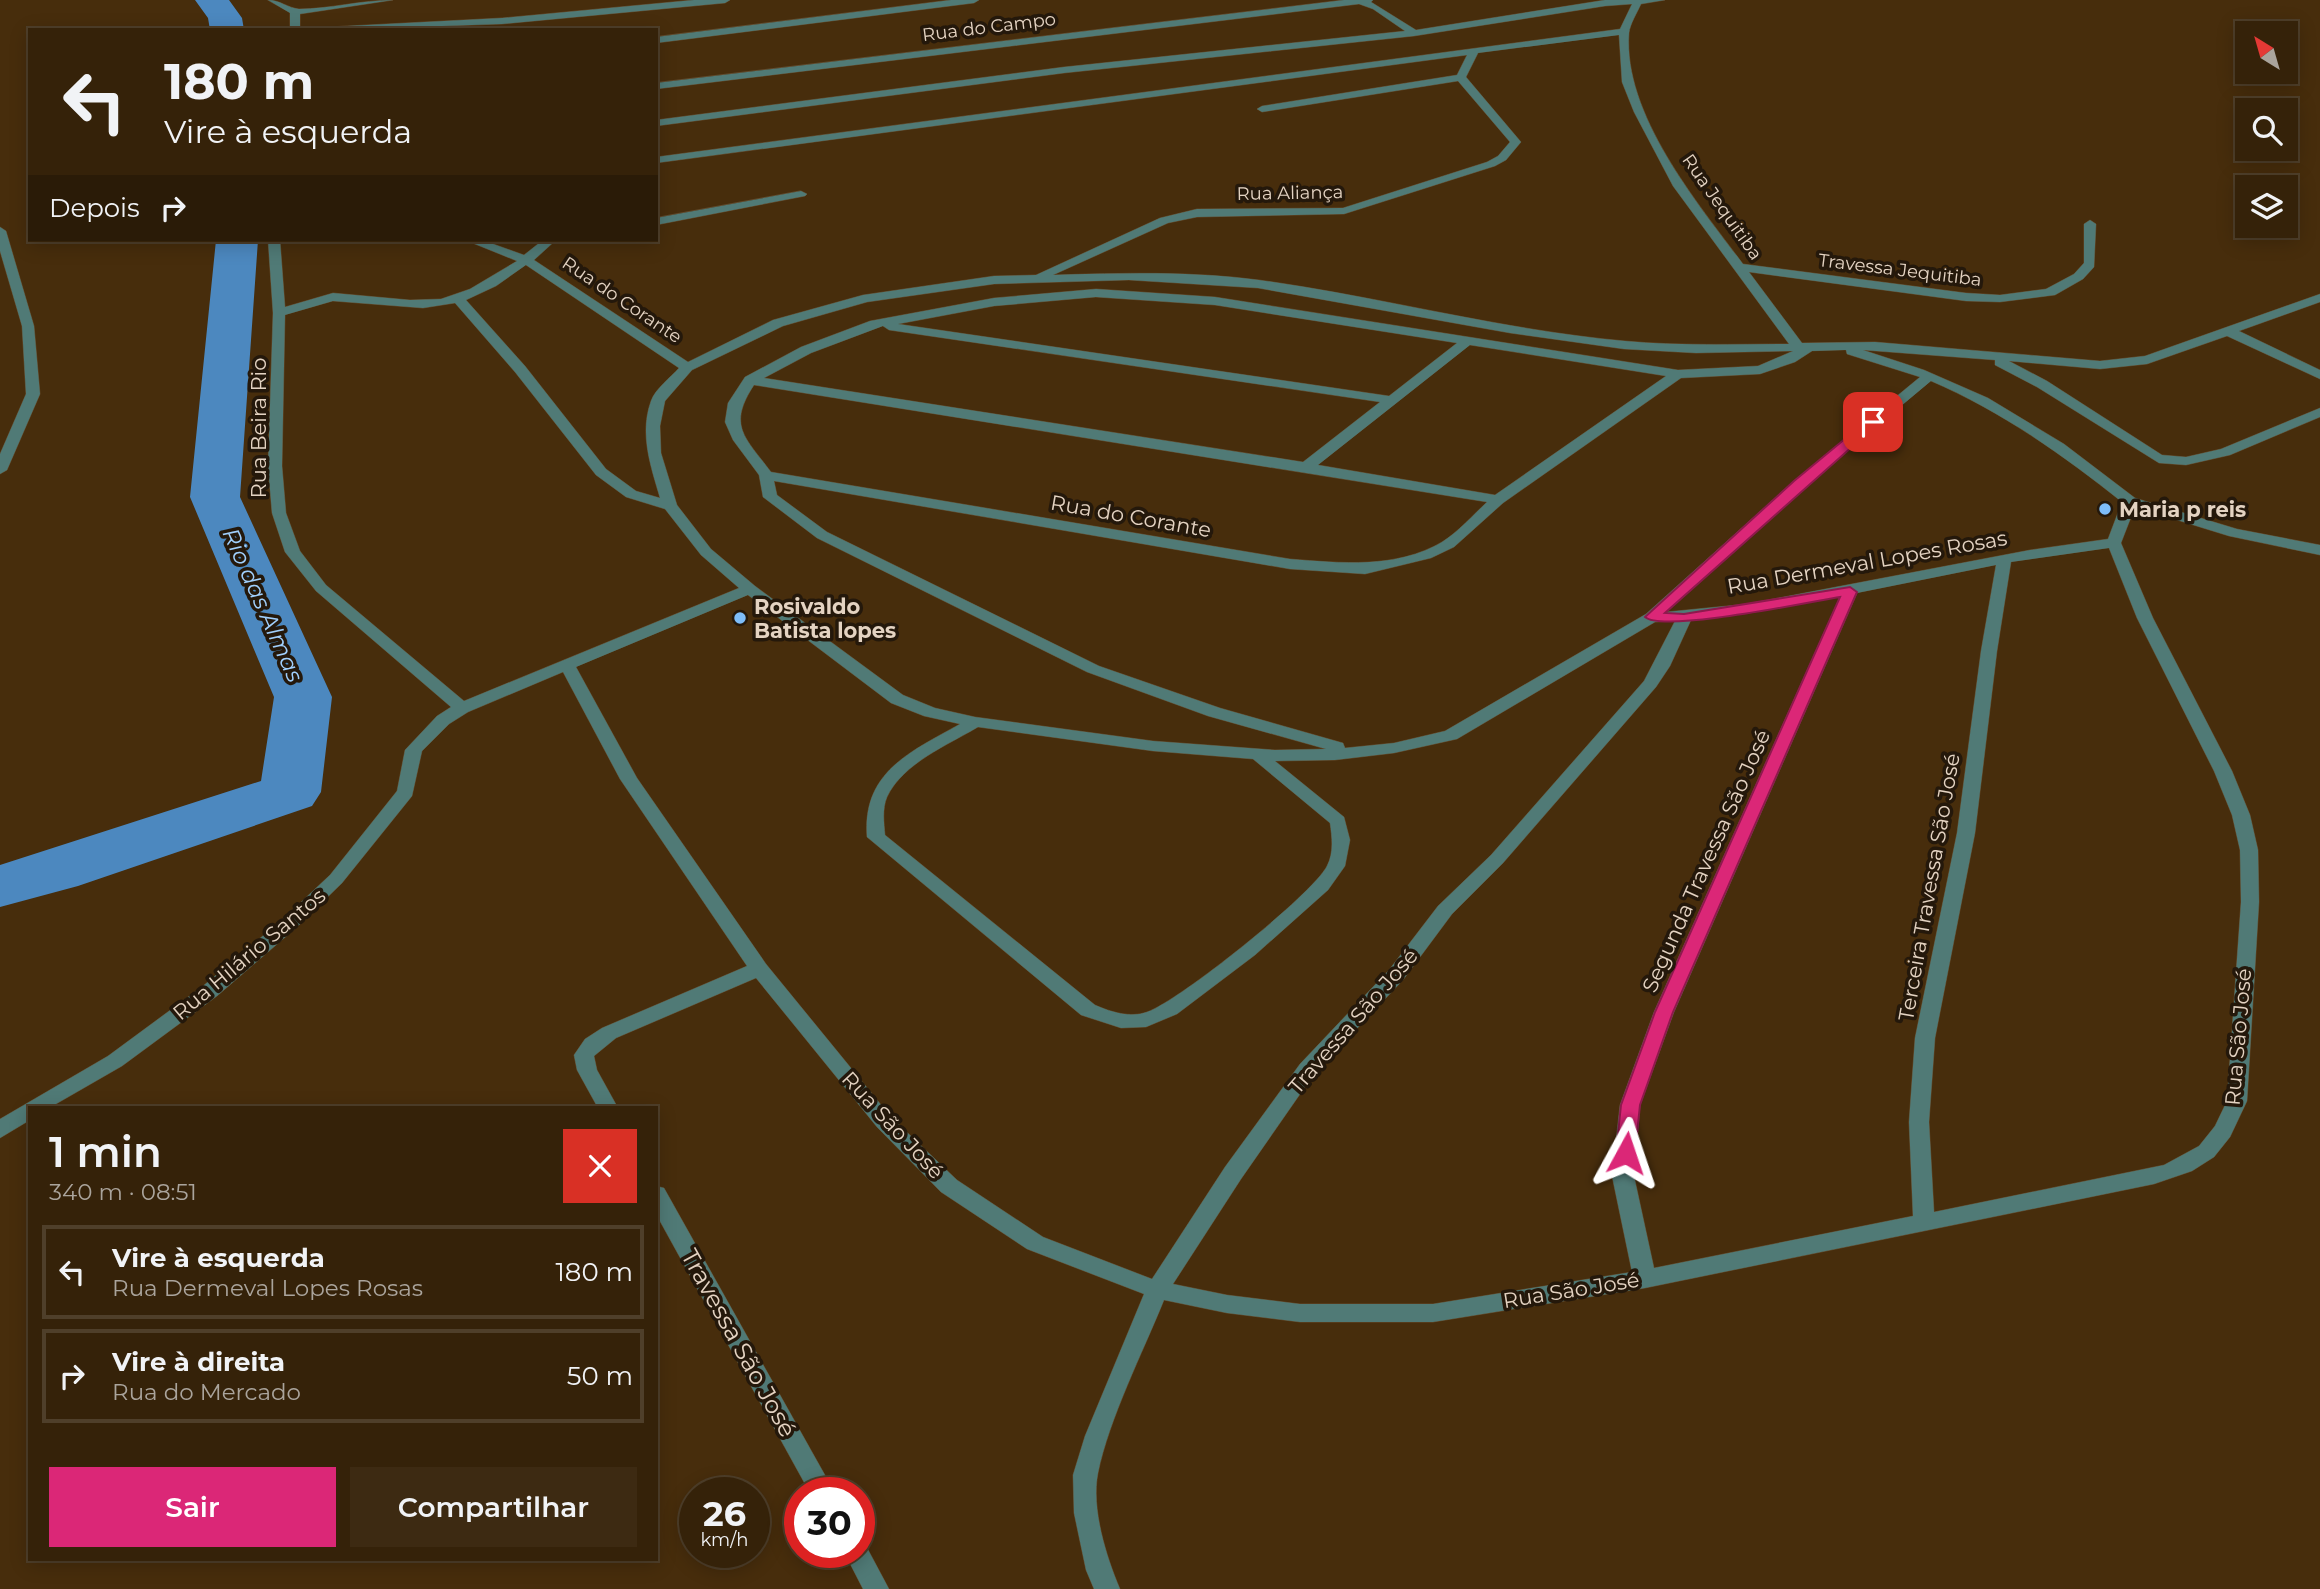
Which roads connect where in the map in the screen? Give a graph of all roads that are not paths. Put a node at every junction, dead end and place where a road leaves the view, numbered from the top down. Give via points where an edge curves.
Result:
1 (388, 0) edge
2 (725, 0) edge
3 (974, 0) edge
4 (1362, 0) edge
5 (1660, 0) edge
6 (275, 1) edge
7 (1600, 2) edge
8 (1637, 3) junction
9 (295, 12) junction
10 (295, 28) edge
11 (367, 28) edge
12 (1624, 31) junction
13 (1414, 33) junction
14 (658, 40) edge
15 (1474, 52) junction
16 (1461, 78) junction
17 (658, 86) edge
18 (1262, 109) dead end
19 (658, 123) edge
20 (658, 160) edge
21 (801, 194) dead end
22 (658, 222) edge
23 (2090, 225) dead end
24 (0, 231) edge
25 (274, 242) edge
26 (476, 242) edge
27 (548, 242) edge
28 (526, 260) junction
29 (1740, 267) junction
30 (1032, 279) junction
31 (458, 298) junction
32 (2320, 298) edge
33 (279, 313) junction
34 (875, 324) junction
35 (2228, 331) junction
36 (1466, 342) junction
37 (1834, 345) junction
38 (1804, 346) junction
39 (1989, 357) junction
40 (687, 367) junction
41 (1678, 374) junction
42 (2320, 375) edge
43 (1929, 376) junction
44 (750, 380) junction
45 (1392, 400) junction
46 (2320, 412) edge
47 (1306, 467) junction
48 (0, 470) edge
49 (766, 475) junction
50 (1498, 500) junction
51 (2130, 501) junction
52 (670, 506) junction
53 (2115, 543) junction
54 (2320, 550) edge
55 (2004, 561) junction
56 (750, 589) junction
57 (1850, 592) junction
58 (1652, 617) junction
59 (1684, 618) junction
60 (567, 664) junction
61 (462, 708) junction
62 (975, 722) junction
63 (1368, 753) junction
64 (1259, 757) junction
65 (759, 969) junction
66 (35, 1106) edge
67 (607, 1106) edge
68 (28, 1110) edge
69 (0, 1130) edge
70 (658, 1198) edge
71 (1924, 1222) junction
72 (1645, 1279) junction
73 (1157, 1290) junction
74 (814, 1477) edge
75 (865, 1568) edge
76 (876, 1589) edge
77 (1107, 1589) edge

1 - 9 street
2 - 11 street via 502,21
3 - 14 street
4 - 13 street
4 - 17 street, Rua do Campo
5 - 8 street
6 - 9 street
7 - 8 street
7 - 13 street
8 - 12 street, Rua Jequitiba
9 - 10 street
12 - 15 street
12 - 29 street, Rua Jequitiba via 1627,82 1639,112 1679,186
13 - 19 street via 1064,70
15 - 16 street
15 - 20 street
16 - 18 street
16 - 30 street, Rua Aliança via 1516,142 1491,164 1343,211 1197,213 1164,220
21 - 22 street
23 - 29 street, Travessa Jequitiba via 2090,264 2083,274 2051,292 1996,299
24 - 48 street via 28,326 33,394
25 - 33 street, Rua Beira Rio
26 - 28 street
27 - 28 street, Rua do Corante
28 - 31 street
28 - 40 street, Rua do Corante
29 - 38 street, Rua Jequitiba
30 - 38 street via 1129,276 1258,285 1624,345 1696,349
30 - 40 street via 867,298 778,323
31 - 33 street via 424,305 365,298 321,299
31 - 52 street via 601,472 631,494
32 - 35 street
33 - 61 street, Rua Beira Rio via 275,466 279,513 293,552 321,588
34 - 36 street via 994,302 1109,294 1228,302
34 - 44 street via 806,350
34 - 45 street
35 - 39 street via 2132,362 2070,364
35 - 42 street
36 - 41 street
36 - 45 street
37 - 38 street
37 - 39 street
37 - 43 street
38 - 41 street via 1790,359 1760,370
39 - 46 street via 2054,391 2146,453 2174,461 2250,444
40 - 52 street via 658,400 653,426 659,478
41 - 50 street, Rua do Corante
43 - 51 street via 2032,430
43 - 58 street via 1799,484
44 - 47 street
44 - 49 street via 735,403 733,422 740,440
45 - 47 street
47 - 50 street
49 - 50 street, Rua do Corante via 1290,564 1364,569 1426,555 1450,544
49 - 63 street via 770,497 822,536 1093,669 1240,720
51 - 53 street
51 - 54 street via 2234,533
52 - 56 street via 706,552
53 - 55 street, Rua Dermeval Lopes Rosas
53 - 71 street, Rua São José via 2145,618 2223,771 2249,850 2237,1101 2215,1146 2189,1166 2154,1177
55 - 57 street, Rua Dermeval Lopes Rosas
55 - 71 street, Terceira Travessa São José via 1966,832 1926,1038 1919,1122
56 - 60 street, Rua Hilário Santos
56 - 62 street via 897,699
57 - 59 street, Rua Dermeval Lopes Rosas
57 - 72 street, Segunda Travessa São José via 1664,1012 1630,1105 1623,1176
58 - 59 street, Rua Dermeval Lopes Rosas
58 - 63 street via 1451,735
59 - 73 street, Travessa São José via 1650,684 1497,859 1445,910 1396,975 1307,1069
60 - 61 street, Rua Hilário Santos
60 - 65 street, Rua São José via 629,779
61 - 66 street, Rua Hilário Santos via 414,750 406,792 336,879 290,923 210,991 115,1061
62 - 64 street
62 - 64 street via 905,767 880,795 876,837 1088,1010 1120,1022 1157,1017 1216,976 1316,891 1334,870 1342,837 1338,821
63 - 64 street
65 - 67 street via 592,1044 584,1055 587,1070
65 - 73 street, Rua São José via 884,1122 949,1186 1035,1243
68 - 69 street, Rua Hilário Santos
70 - 74 street, Travessa São José
71 - 72 street, Rua São José
72 - 73 street, Rua São José via 1433,1313 1300,1313
73 - 77 street, Travessa São José via 1085,1475 1086,1513
75 - 76 street

